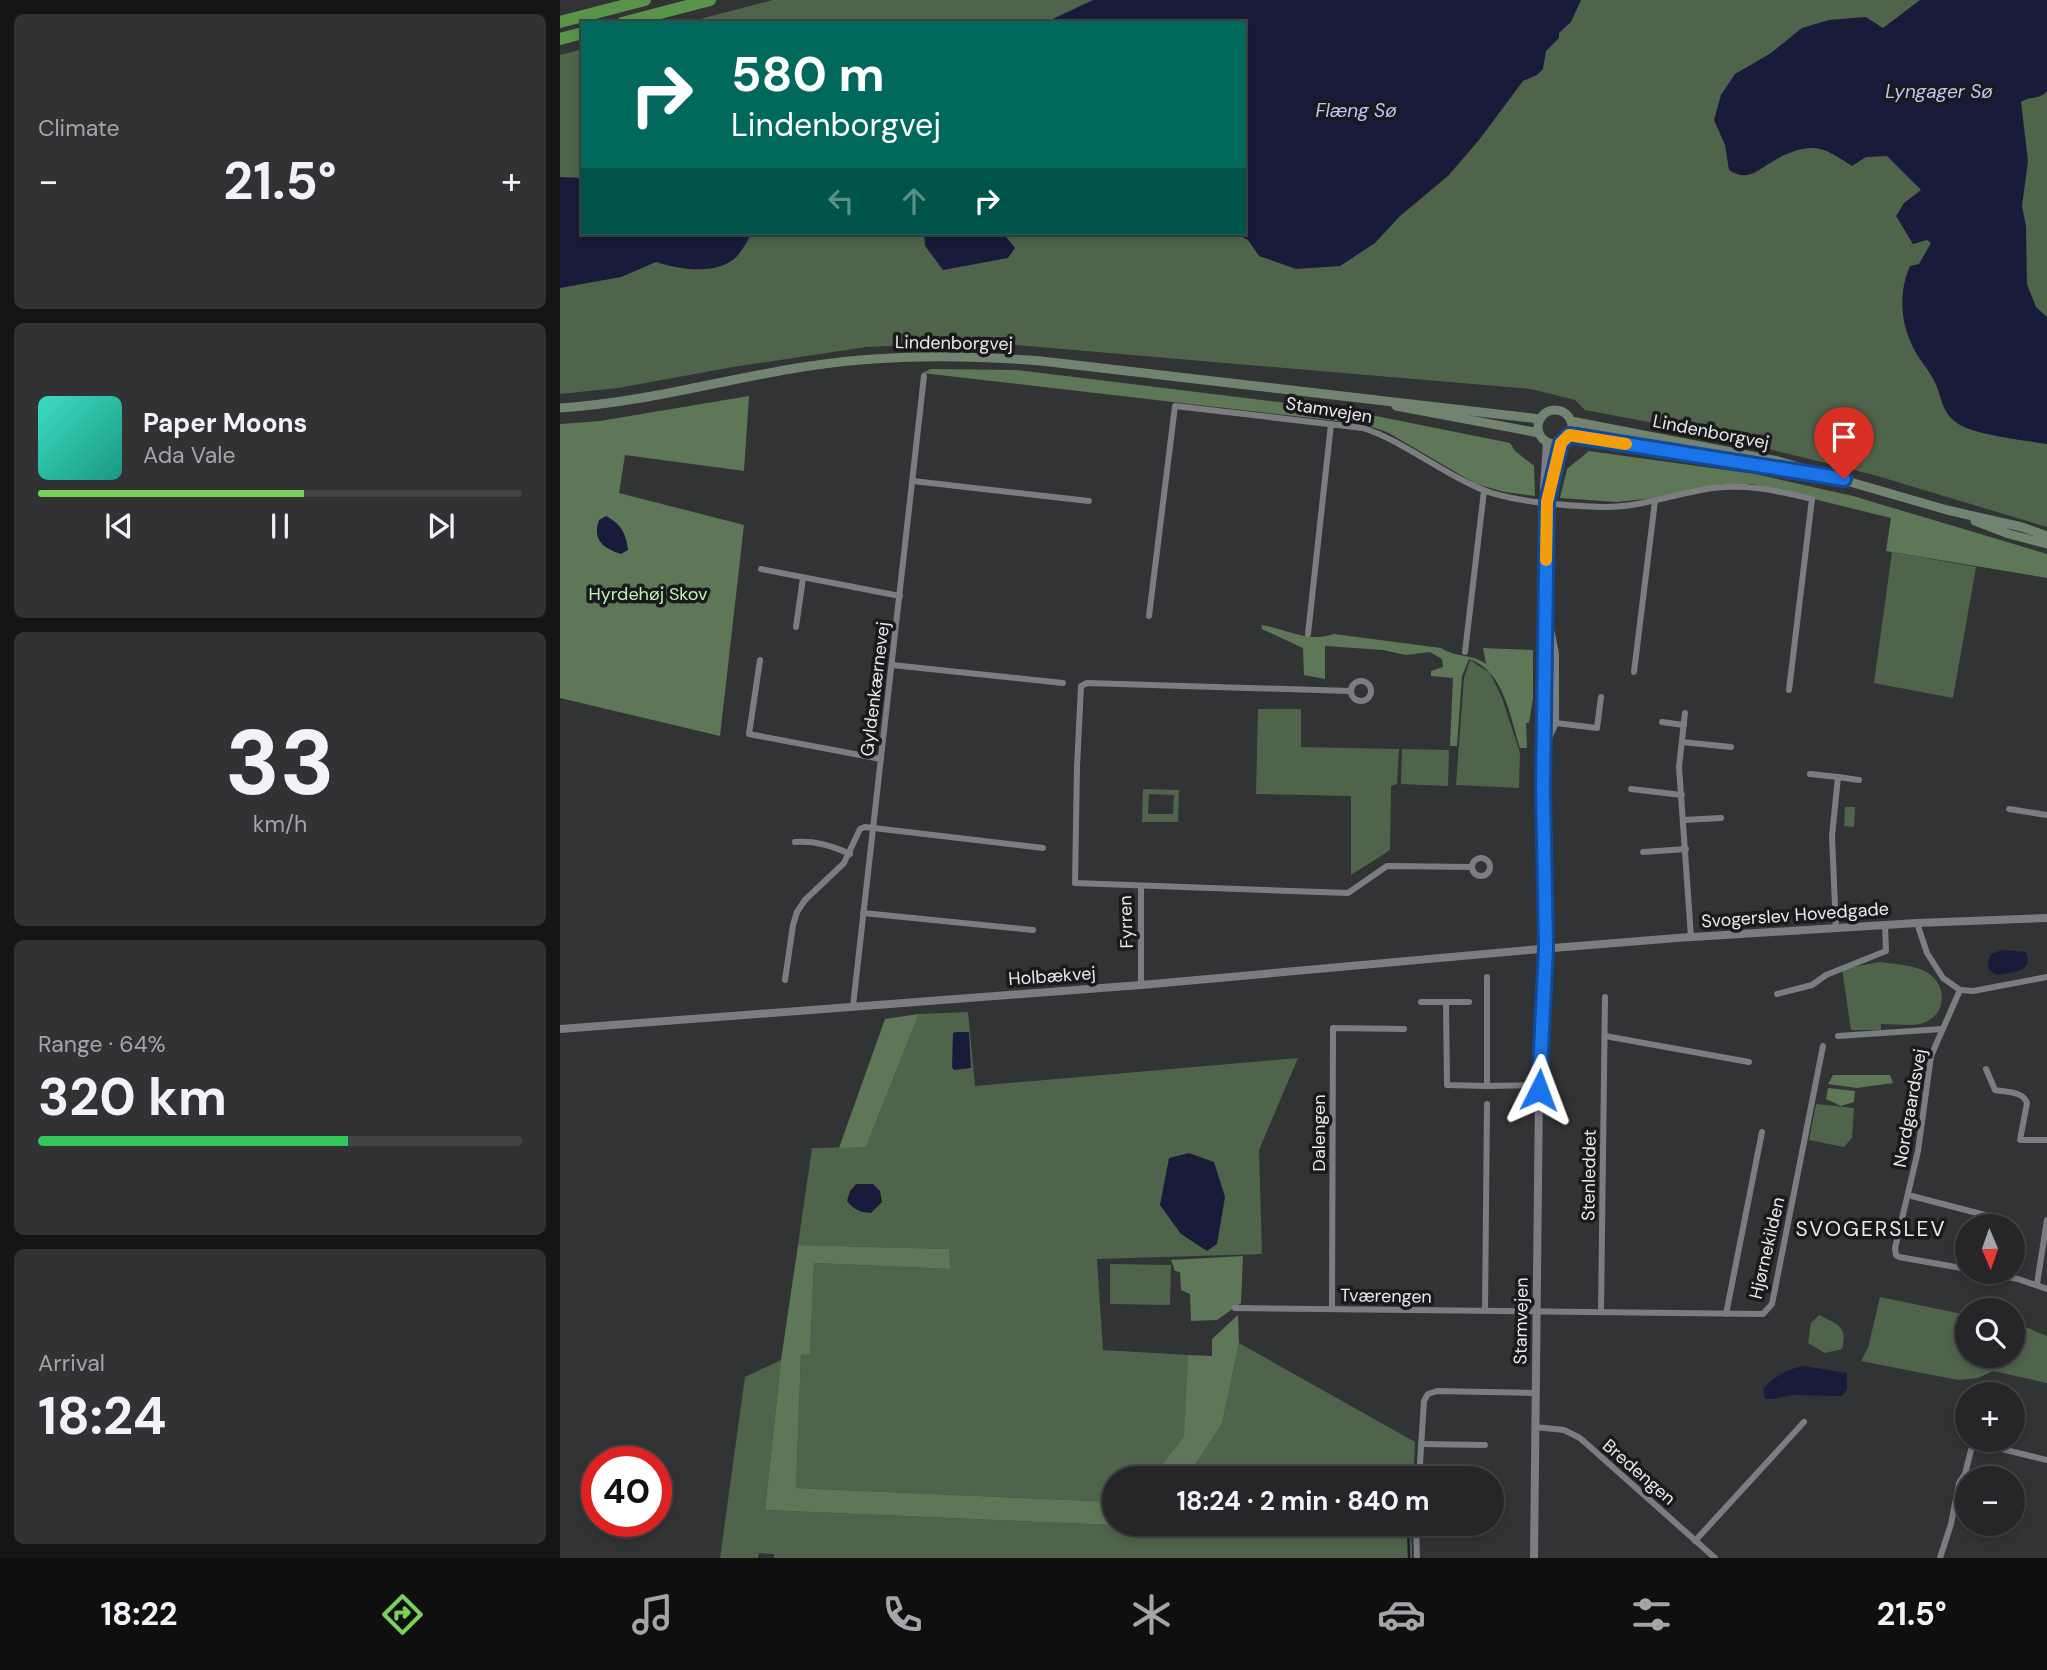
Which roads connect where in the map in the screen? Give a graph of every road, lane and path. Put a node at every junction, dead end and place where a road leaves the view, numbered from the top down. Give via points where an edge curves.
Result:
1 (645, 0) edge
2 (710, 0) edge
3 (630, 21) edge
4 (560, 22) edge
5 (581, 34) edge
6 (560, 39) edge
7 (924, 376) dead end
8 (1349, 397) junction
9 (560, 408) edge
10 (1540, 419) junction
11 (1571, 421) junction
12 (1331, 424) junction
13 (1539, 433) junction
14 (1569, 435) junction
15 (1547, 442) junction
16 (1561, 443) junction
17 (1844, 479) junction
18 (913, 481) junction
19 (1484, 491) junction
20 (1089, 501) dead end
21 (1655, 501) junction
22 (1547, 502) junction
23 (1947, 510) junction
24 (2047, 536) edge
25 (2047, 544) edge
26 (761, 569) dead end
27 (803, 578) junction
28 (900, 596) junction
29 (1149, 616) dead end
30 (1545, 620) junction
31 (796, 627) dead end
32 (1308, 634) dead end
33 (1465, 652) dead end
34 (760, 660) dead end
35 (892, 665) junction
36 (1634, 673) dead end
37 (1063, 683) dead end
38 (1789, 690) dead end
39 (1350, 691) dead end
40 (1601, 697) dead end
41 (1685, 713) dead end
42 (1662, 722) dead end
43 (1556, 723) junction
44 (1684, 725) junction
45 (1682, 741) junction
46 (1731, 747) dead end
47 (1544, 750) junction
48 (881, 759) junction
49 (1810, 774) dead end
50 (1838, 777) junction
51 (1859, 780) dead end
52 (1631, 789) dead end
53 (1682, 795) junction
54 (2009, 809) dead end
55 (2047, 815) edge
56 (1721, 818) dead end
57 (1684, 820) junction
58 (873, 828) junction
59 (795, 842) dead end
60 (1043, 848) dead end
61 (1686, 849) junction
62 (1643, 852) dead end
63 (850, 854) junction
64 (1472, 867) dead end
65 (1141, 887) junction
66 (863, 913) junction
67 (2047, 918) edge
68 (1917, 923) junction
69 (1885, 925) junction
70 (1836, 929) junction
71 (1033, 930) dead end
72 (1691, 937) junction
73 (1546, 948) junction
74 (1488, 977) dead end
75 (2047, 977) edge
76 (785, 980) dead end
77 (1141, 985) junction
78 (1961, 990) junction
79 (1777, 994) dead end
80 (1605, 997) dead end
81 (1421, 1002) dead end
82 (1446, 1002) junction
83 (1469, 1002) dead end
84 (853, 1006) junction
85 (560, 1029) edge
86 (1405, 1029) dead end
87 (1942, 1029) junction
88 (1605, 1036) junction
89 (1838, 1036) dead end
90 (1823, 1046) dead end
91 (1749, 1062) dead end
92 (1986, 1069) dead end
93 (1539, 1084) junction
94 (1487, 1086) junction
95 (1487, 1104) dead end
96 (1762, 1132) dead end
97 (2047, 1140) edge
98 (1908, 1195) junction
99 (1981, 1214) edge
100 (2047, 1220) edge
101 (1955, 1267) edge
102 (2025, 1282) edge
103 (2036, 1284) junction
104 (2047, 1289) edge
105 (1235, 1308) dead end
106 (1332, 1309) junction
107 (1485, 1311) junction
108 (1536, 1312) junction
109 (1601, 1312) junction
110 (1726, 1314) junction
111 (1536, 1393) junction
112 (1804, 1422) dead end
113 (1535, 1427) junction
114 (1421, 1444) junction
115 (1485, 1446) dead end
116 (2047, 1460) edge
117 (1420, 1466) edge
118 (1416, 1536) edge
119 (1695, 1541) junction
120 (1417, 1558) edge
121 (1534, 1558) edge
122 (1715, 1558) edge
123 (1940, 1558) edge

1 - 4 highway
2 - 3 highway
5 - 6 highway
7 - 18 street, Gyldenkærnevej
8 - 9 main road, Lindenborgvej via 1041,361 921,356 848,360 640,400
8 - 10 main road, Lindenborgvej
8 - 13 main road, Lindenborgvej
10 - 11 main road via 1554,410
10 - 13 main road
11 - 14 main road
11 - 17 main road, Lindenborgvej via 1778,461
12 - 19 street, Stamvejen via 1386,436
12 - 29 street, Stamvejen via 1175,406
12 - 32 street
13 - 15 main road
14 - 16 main road
14 - 17 main road, Lindenborgvej
15 - 16 main road
15 - 22 street, Stamvejen
16 - 22 street, Stamvejen
17 - 23 main road, Lindenborgvej
18 - 20 street
18 - 28 street, Gyldenkærnevej
19 - 22 street, Stamvejen
19 - 33 street
21 - 22 street, Stamvejen via 1611,507
21 - 36 street
21 - 38 street, Stamvejen via 1702,489 1739,486 1812,499
22 - 30 street, Stamvejen
23 - 24 main road, Lindenborgvej
23 - 25 main road, Lindenborgvej
26 - 27 street
27 - 28 street
27 - 31 street
28 - 35 street, Gyldenkærnevej
30 - 43 street via 1556,654
30 - 47 street, Stamvejen
34 - 48 street via 749,734
35 - 37 street
35 - 48 street, Gyldenkærnevej
39 - 65 street, Fyrren via 1081,686 1075,883
40 - 43 street via 1597,728
41 - 44 street
42 - 44 street
43 - 47 street
44 - 45 street
45 - 46 street
45 - 53 street
47 - 73 street, Stamvejen
48 - 58 street, Gyldenkærnevej
49 - 50 street
50 - 51 street
50 - 70 street via 1832,836
52 - 53 street
53 - 57 street
54 - 55 street
56 - 57 street
57 - 61 street
58 - 60 street
58 - 63 street via 860,829
58 - 66 street, Gyldenkærnevej
59 - 63 street via 828,844
61 - 62 street
61 - 72 street
63 - 76 street via 797,912
64 - 65 street via 1387,866 1348,893
65 - 77 street, Fyrren
66 - 71 street
66 - 84 street, Gyldenkærnevej
67 - 68 street, Svogerslev Hovedgade
68 - 69 street, Svogerslev Hovedgade
68 - 78 street via 1927,953 1943,978
69 - 70 street, Svogerslev Hovedgade
69 - 79 street via 1886,951 1812,985
70 - 72 street, Svogerslev Hovedgade
72 - 73 street, Svogerslev Hovedgade
73 - 77 street, Holbækvej
73 - 93 street, Stamvejen
74 - 94 street
75 - 78 street
77 - 84 street, Holbækvej
78 - 87 street, Nordgaardsvej
80 - 88 street, Stenleddet
81 - 82 street
82 - 83 street
82 - 94 street via 1447,1085
84 - 85 street, Holbækvej
86 - 106 street, Dalengen via 1333,1028
87 - 89 street
87 - 98 street, Nordgaardsvej via 1931,1056
88 - 91 street
88 - 109 street, Stenleddet
90 - 110 street, Hjørnekilden via 1772,1304 1763,1314
92 - 97 street via 1995,1090 2025,1098 2020,1140
93 - 94 street
93 - 108 street, Stamvejen
95 - 107 street
96 - 110 street
98 - 99 street, Nordgaardsvej
98 - 101 street, Nordgaardsvej via 1896,1255
100 - 103 street
102 - 103 street
103 - 104 street
105 - 106 street, Tværengen
106 - 107 street, Tværengen
107 - 108 street, Tværengen
108 - 109 street, Hjørnekilden
108 - 111 street, Stamvejen
109 - 110 street, Hjørnekilden
111 - 113 street, Stamvejen
111 - 114 street via 1428,1394
112 - 119 street
113 - 119 street, Bredengen via 1564,1430 1580,1438
113 - 121 street, Stamvejen
114 - 115 street
114 - 117 street
116 - 123 street via 1975,1445 1959,1483
118 - 120 street
119 - 122 street, Bredengen

